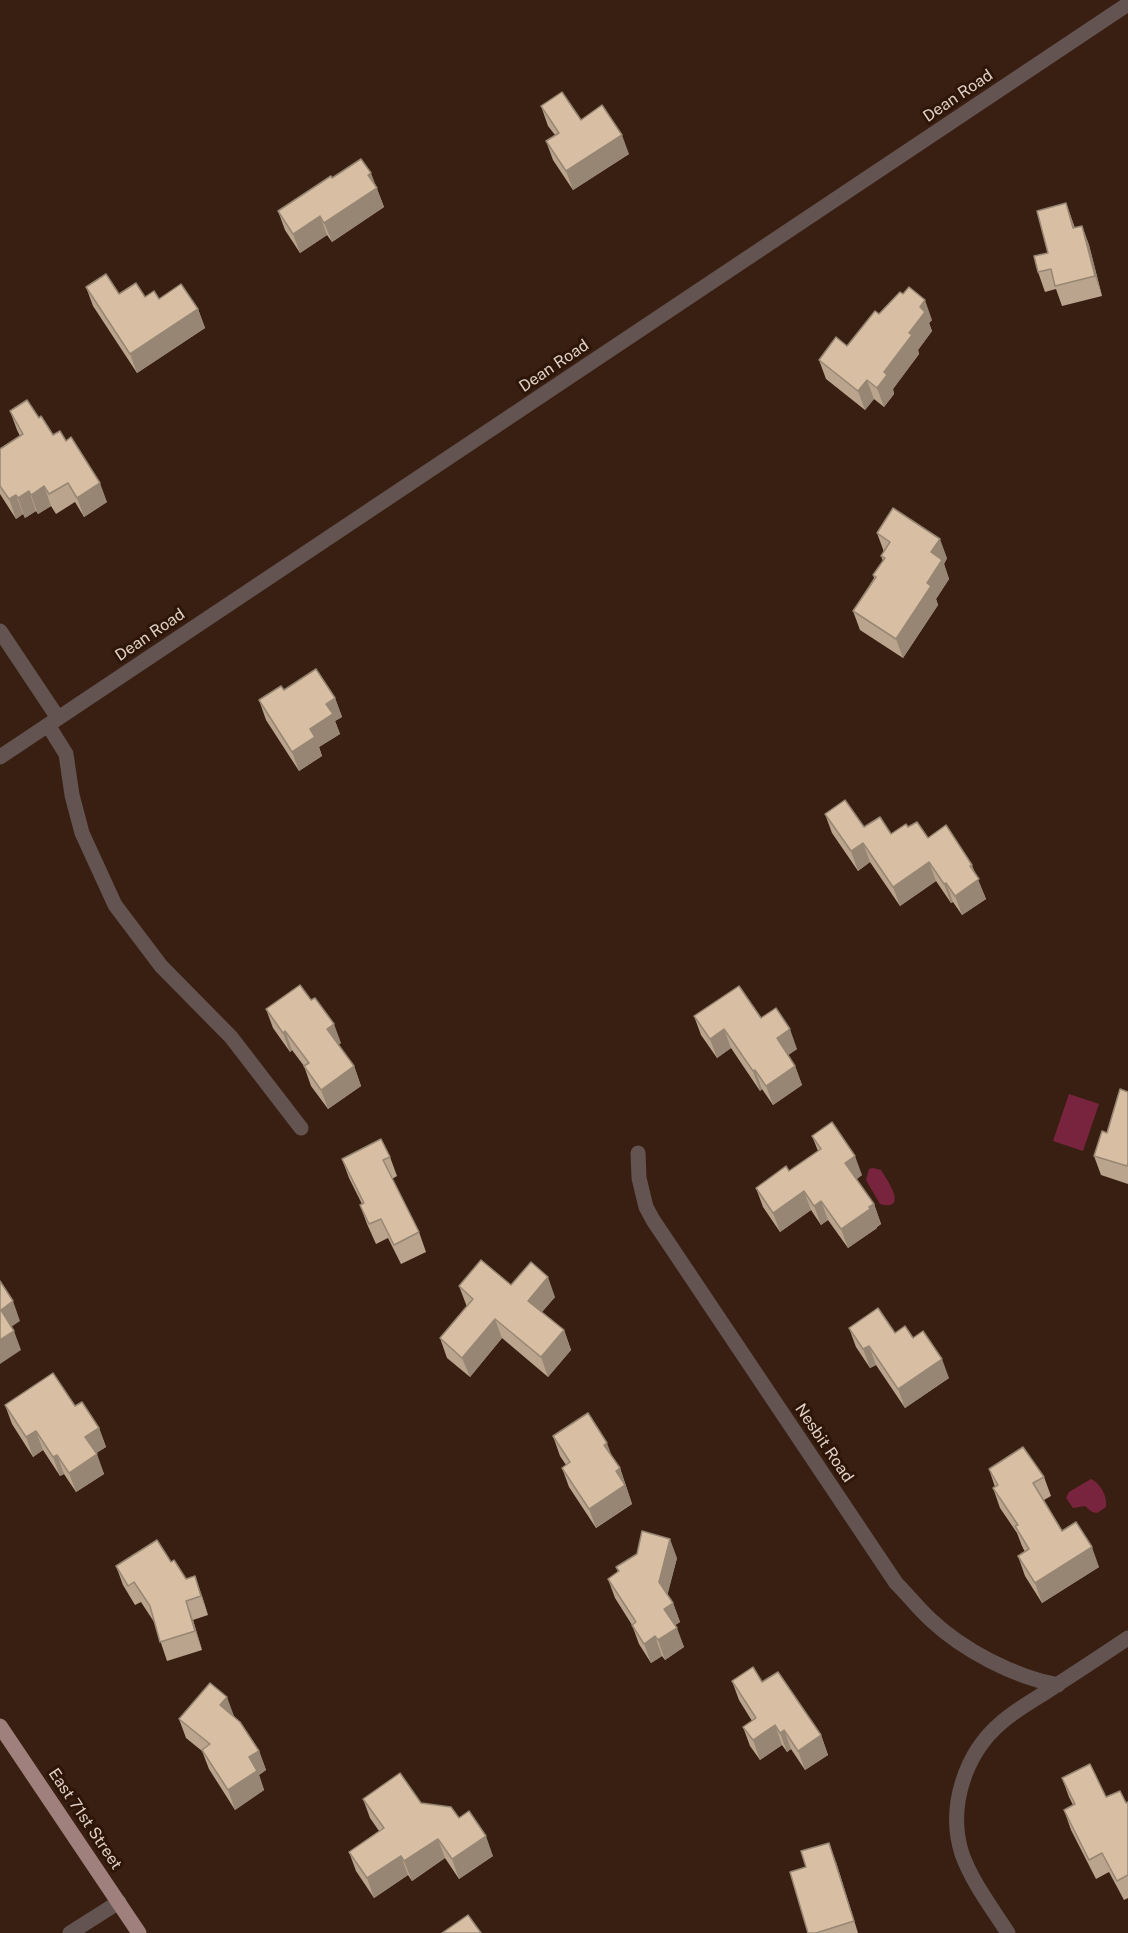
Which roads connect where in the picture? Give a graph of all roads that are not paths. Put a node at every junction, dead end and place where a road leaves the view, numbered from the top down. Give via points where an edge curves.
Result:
1 (1128, 4) edge
2 (0, 631) edge
3 (53, 721) junction
4 (0, 757) edge
5 (301, 1128) dead end
6 (638, 1153) dead end
7 (1128, 1638) edge
8 (1058, 1684) junction
9 (0, 1726) edge
10 (119, 1902) junction
11 (70, 1933) edge
12 (139, 1933) edge
13 (1008, 1933) edge

1 - 3 street, Dean Road
2 - 3 street
3 - 4 street, Dean Road
3 - 5 street via 66,754 82,833 115,905 161,966 231,1037
6 - 8 street, Nesbit Road via 639,1178 653,1220 896,1582 931,1620 972,1650 1027,1677
7 - 8 street
8 - 13 street via 1008,1717 985,1738 969,1764 959,1794 957,1815 963,1856
9 - 10 main road, East 71st Street
10 - 11 street
10 - 12 main road, East 71st Street

